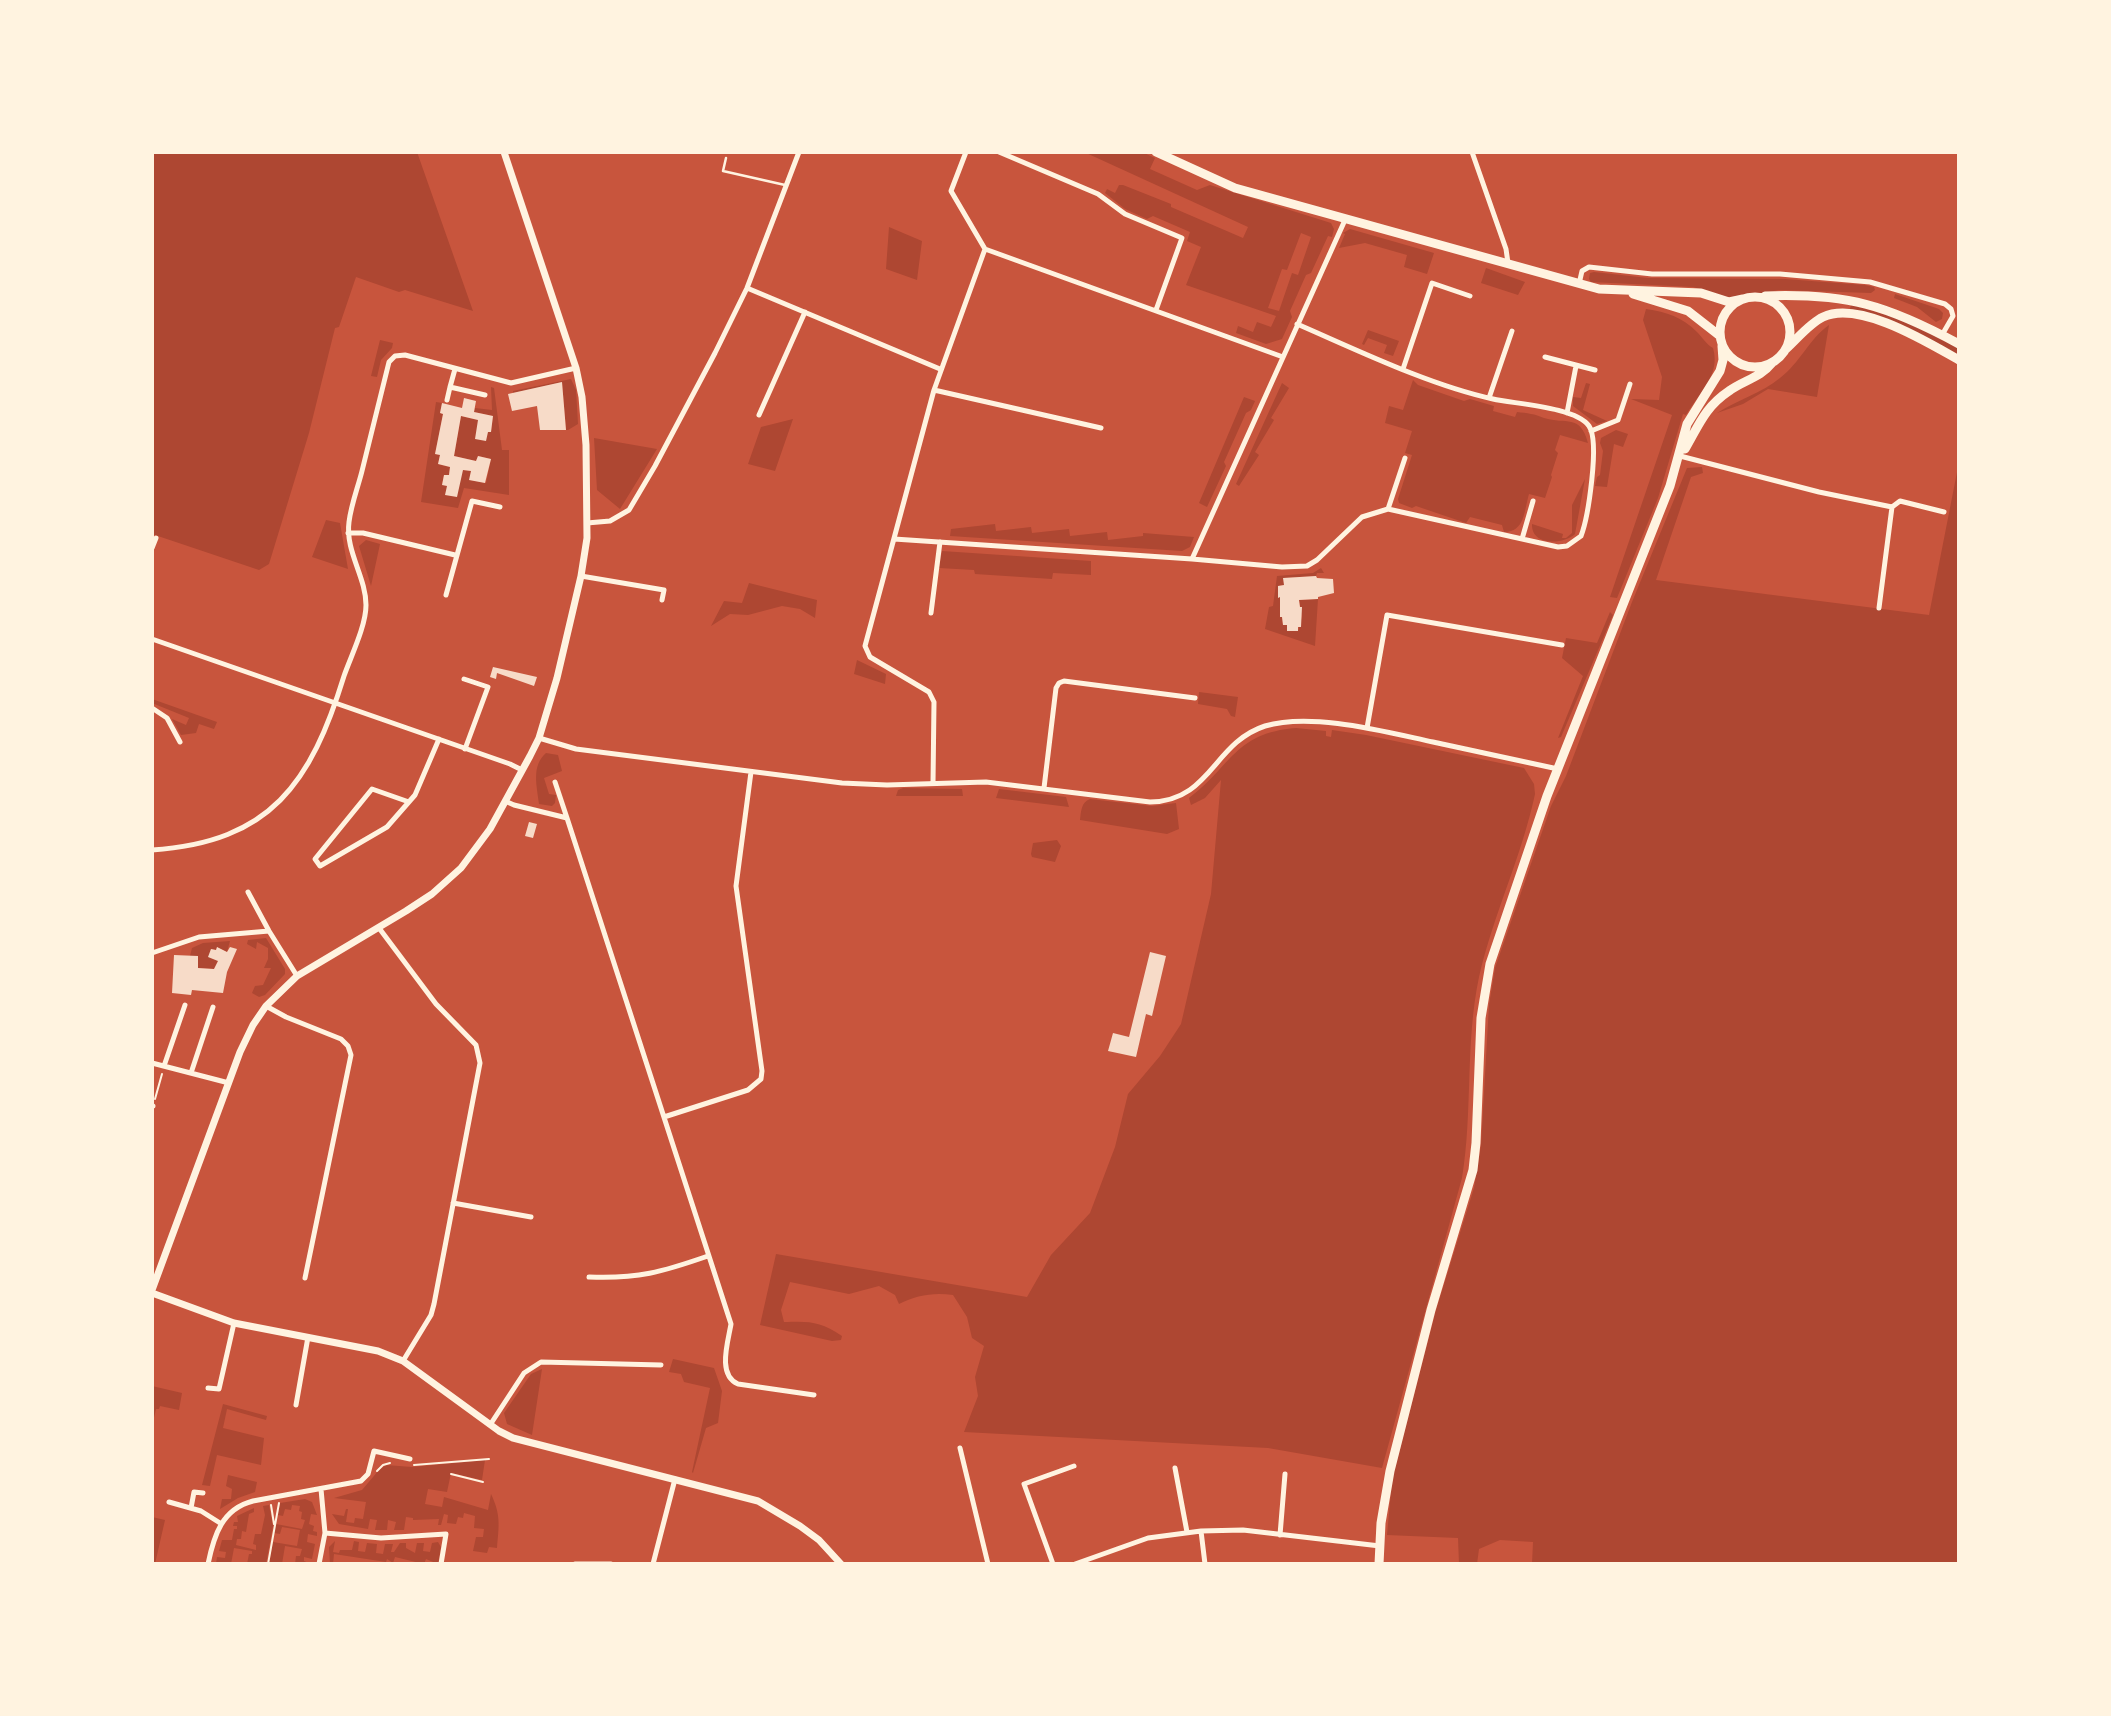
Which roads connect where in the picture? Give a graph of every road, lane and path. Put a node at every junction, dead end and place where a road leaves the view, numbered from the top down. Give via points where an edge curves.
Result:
1 (504, 152) edge
2 (799, 152) edge
3 (966, 152) edge
4 (999, 152) edge
5 (1156, 152) edge
6 (1472, 152) edge
7 (726, 158) dead end
8 (786, 186) junction
9 (1345, 220) junction
10 (985, 249) junction
11 (1508, 263) junction
12 (1579, 284) junction
13 (747, 288) junction
14 (1621, 290) junction
15 (1471, 296) dead end
16 (1756, 296) junction
17 (1743, 299) junction
18 (1156, 310) junction
19 (805, 312) junction
20 (1297, 324) junction
21 (1511, 331) dead end
22 (1942, 335) junction
23 (1721, 341) junction
24 (1959, 344) edge
25 (1785, 350) junction
26 (1283, 357) junction
27 (1545, 357) dead end
28 (1959, 360) edge
29 (1772, 363) junction
30 (1576, 366) junction
31 (576, 368) junction
32 (455, 369) junction
33 (940, 369) junction
34 (1403, 369) junction
35 (1595, 370) dead end
36 (1630, 384) dead end
37 (450, 387) junction
38 (934, 390) junction
39 (485, 395) dead end
40 (1489, 398) junction
41 (447, 400) dead end
42 (1567, 413) junction
43 (758, 415) dead end
44 (1101, 428) dead end
45 (1591, 431) junction
46 (1680, 456) junction
47 (1405, 458) dead end
48 (1533, 501) dead end
49 (500, 507) dead end
50 (1892, 507) junction
51 (1388, 509) junction
52 (1944, 512) dead end
53 (587, 523) junction
54 (348, 533) junction
55 (156, 538) dead end
56 (894, 539) junction
57 (1522, 539) junction
58 (940, 542) junction
59 (152, 548) edge
60 (455, 555) junction
61 (1192, 559) junction
62 (581, 576) junction
63 (446, 595) dead end
64 (662, 600) dead end
65 (1879, 608) dead end
66 (932, 613) dead end
67 (152, 639) edge
68 (1562, 645) dead end
69 (464, 679) dead end
70 (1195, 698) dead end
71 (336, 703) junction
72 (152, 708) edge
73 (1367, 728) junction
74 (539, 738) junction
75 (439, 739) junction
76 (180, 742) dead end
77 (465, 749) junction
78 (1558, 769) junction
79 (522, 770) junction
80 (751, 772) junction
81 (555, 782) dead end
82 (933, 782) junction
83 (1044, 788) junction
84 (505, 801) junction
85 (409, 802) junction
86 (567, 818) junction
87 (152, 850) edge
88 (248, 892) dead end
89 (379, 928) junction
90 (269, 931) junction
91 (152, 953) edge
92 (297, 976) junction
93 (185, 1005) dead end
94 (266, 1006) junction
95 (214, 1007) dead end
96 (152, 1063) edge
97 (164, 1066) junction
98 (191, 1073) junction
99 (229, 1083) junction
100 (153, 1106) edge
101 (664, 1116) junction
102 (453, 1203) junction
103 (531, 1217) dead end
104 (708, 1256) junction
105 (589, 1277) dead end
106 (305, 1278) dead end
107 (152, 1291) edge
108 (234, 1323) junction
109 (308, 1337) junction
110 (403, 1361) junction
111 (661, 1365) dead end
112 (208, 1388) dead end
113 (814, 1395) dead end
114 (296, 1405) dead end
115 (490, 1424) junction
116 (960, 1448) dead end
117 (410, 1459) dead end
118 (489, 1459) dead end
119 (394, 1463) dead end
120 (416, 1465) dead end
121 (1074, 1466) dead end
122 (1175, 1468) dead end
123 (451, 1474) dead end
124 (1285, 1474) dead end
125 (375, 1475) dead end
126 (675, 1479) junction
127 (483, 1482) dead end
128 (321, 1489) junction
129 (204, 1493) dead end
130 (281, 1496) junction
131 (269, 1498) junction
132 (169, 1502) dead end
133 (191, 1508) junction
134 (220, 1523) junction
135 (274, 1525) junction
136 (1201, 1531) junction
137 (325, 1532) junction
138 (1187, 1532) junction
139 (1280, 1535) junction
140 (1380, 1546) junction
141 (208, 1564) edge
142 (268, 1564) edge
143 (319, 1564) edge
144 (441, 1564) edge
145 (575, 1564) edge
146 (611, 1564) edge
147 (653, 1564) edge
148 (841, 1564) edge
149 (988, 1564) edge
150 (1053, 1564) edge
151 (1075, 1564) edge
152 (1205, 1564) edge
153 (1379, 1564) edge

1 - 31 street
2 - 8 street
3 - 10 street via 951,191
4 - 18 street via 1098,194 1125,214 1182,238
5 - 9 main road via 1225,185
6 - 11 street
7 - 8 lane via 723,171
8 - 13 street
9 - 11 main road
9 - 20 street
10 - 18 street
10 - 33 street
11 - 12 main road
12 - 14 main road
12 - 22 street via 1582,271 1589,267 1652,274 1780,274 1870,282 1945,304 1953,316
13 - 19 street
13 - 53 street via 638,497 618,518
14 - 17 main road via 1701,293 1729,302
14 - 23 main road via 1688,311
15 - 34 street via 1432,283
16 - 17 main road
16 - 22 main road via 1829,296 1860,302
16 - 25 main road via 1768,299 1784,314 1789,335
17 - 23 main road via 1726,313 1719,329
18 - 26 street
19 - 33 street
19 - 43 street
20 - 26 street
20 - 34 street
21 - 40 street
22 - 24 main road
23 - 29 main road via 1728,354 1743,363
23 - 46 main road via 1720,371 1687,424
25 - 28 main road via 1821,318 1842,313 1898,327
25 - 29 main road
26 - 61 street
27 - 30 street
29 - 46 main road via 1706,412
30 - 35 street
30 - 42 street
31 - 32 street via 511,383
31 - 53 street via 583,408
32 - 37 street
32 - 54 street via 405,355 390,362
33 - 38 street
34 - 40 street
36 - 45 street via 1618,420
37 - 39 street
37 - 41 street
38 - 44 street
38 - 56 street
40 - 42 street
42 - 45 street via 1583,420
45 - 57 street via 1595,450 1581,537 1558,547
46 - 50 street
46 - 78 main road
47 - 51 street
48 - 57 street
49 - 60 street via 472,501
50 - 52 street via 1900,501
50 - 65 street
51 - 57 street
51 - 61 street via 1362,517 1307,566
53 - 62 street
54 - 60 street
54 - 71 street via 366,607
55 - 59 street
56 - 58 street
56 - 82 street via 865,646 870,657 929,692 933,702
58 - 61 street
58 - 66 street
60 - 63 street
62 - 64 street via 664,590
62 - 74 street
67 - 71 street
68 - 73 street via 1387,615
69 - 77 street via 488,688
70 - 83 street via 1059,683
71 - 75 street
71 - 87 street via 304,773 253,824 187,848
72 - 76 street via 167,718
73 - 78 street
73 - 83 street via 1296,722 1267,726 1232,745 1198,785 1164,802
74 - 79 street
74 - 80 street via 576,749
75 - 77 street
75 - 85 street
77 - 79 street
78 - 140 main road via 1490,964 1481,1018 1473,1170 1393,1459
79 - 84 street
80 - 82 street via 842,783
80 - 101 street via 736,886 761,1079 748,1090
81 - 86 street
82 - 83 street
84 - 86 street
84 - 89 street via 461,869
85 - 85 street via 387,827 342,855 320,866 315,859 372,789
86 - 101 street
88 - 90 street
89 - 92 street
89 - 102 street via 479,1053
90 - 91 street via 199,937
90 - 92 street
92 - 94 street
93 - 97 street
94 - 99 street via 240,1052
94 - 106 street via 341,1039 351,1055
95 - 98 street
96 - 97 street
97 - 98 street
97 - 100 path
98 - 99 street
99 - 107 street
101 - 104 street
102 - 103 street
102 - 110 street via 431,1315
104 - 105 street via 625,1279
104 - 113 street via 731,1324 725,1369 730,1379
107 - 108 street
108 - 109 street
108 - 112 street via 219,1389
109 - 110 street via 378,1351
109 - 114 street
110 - 115 street
111 - 115 street via 541,1362 524,1373
115 - 126 street via 524,1443
116 - 149 street
117 - 128 street via 374,1451 365,1479
118 - 120 path
119 - 125 path via 383,1465
121 - 150 street via 1024,1484
122 - 138 street
123 - 127 path
124 - 139 street
126 - 147 street
126 - 148 street via 758,1501 819,1540
128 - 130 street
128 - 137 street
129 - 133 street via 194,1492
130 - 131 street
130 - 135 path
131 - 134 street via 239,1506
131 - 135 path
132 - 133 street
133 - 134 street
134 - 141 street
135 - 142 path
136 - 138 street
136 - 139 street
136 - 152 street
137 - 143 street
137 - 144 street via 381,1538 446,1534
138 - 151 street via 1147,1538
139 - 140 street
140 - 153 main road
145 - 146 street

